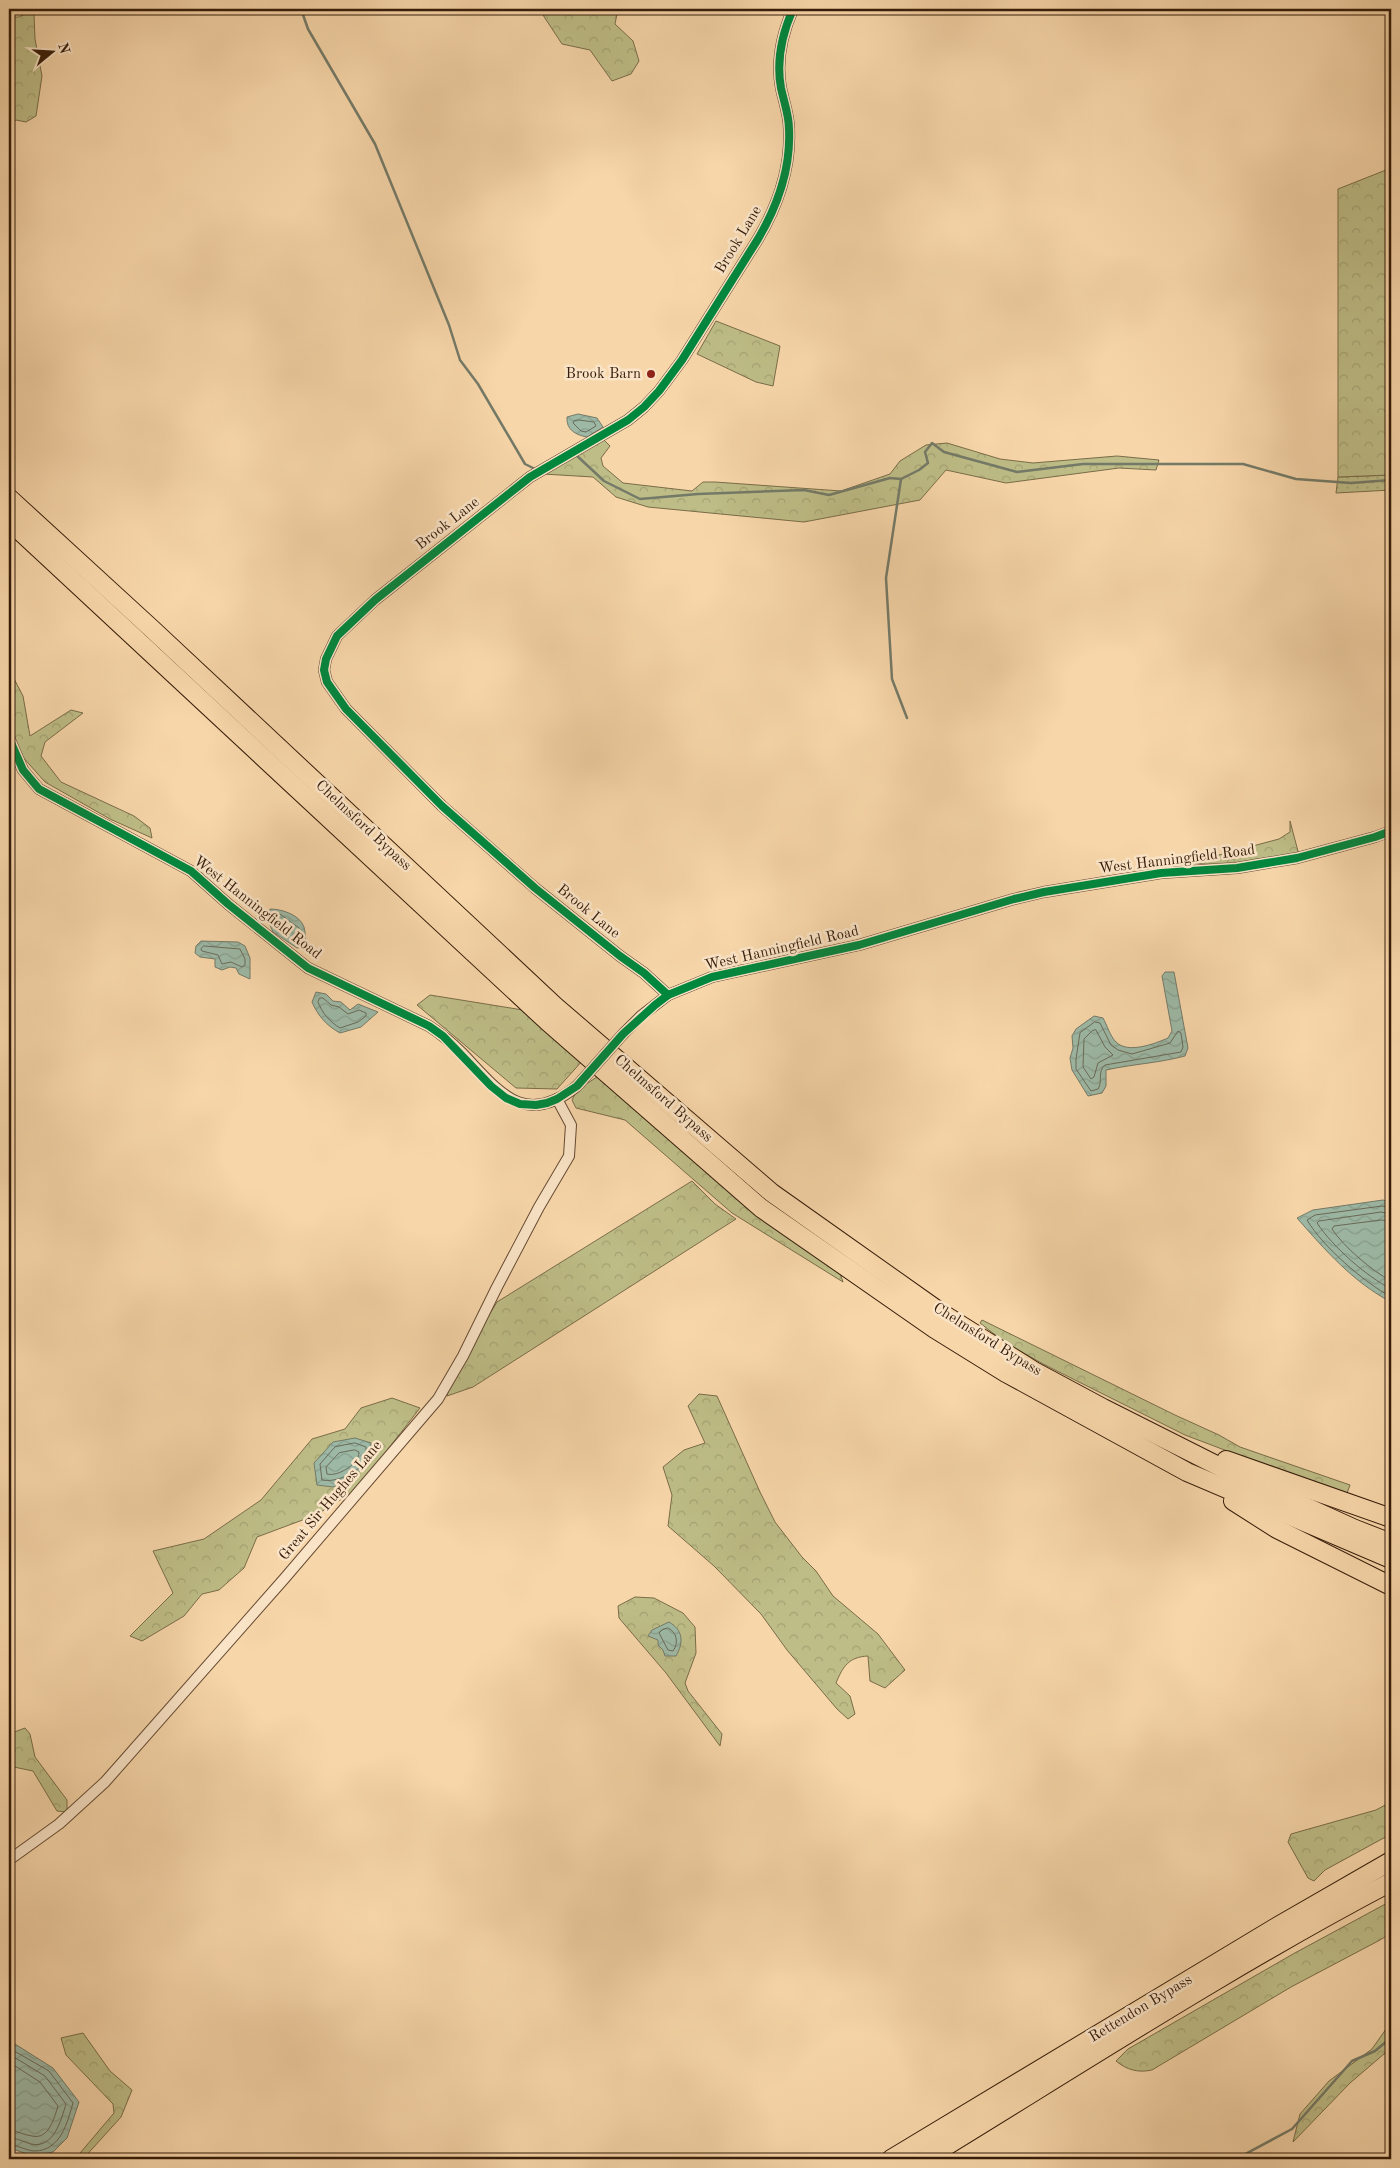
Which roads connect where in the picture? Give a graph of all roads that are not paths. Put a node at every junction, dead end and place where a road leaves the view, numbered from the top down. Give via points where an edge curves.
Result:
1 (792, 9) edge
2 (9, 498) edge
3 (9, 521) edge
4 (9, 738) edge
5 (1391, 831) edge
6 (668, 996) junction
7 (557, 1099) junction
8 (1171, 1442) junction
9 (1187, 1472) junction
10 (1391, 1518) edge
11 (1391, 1543) edge
12 (1391, 1559) edge
13 (1391, 1586) edge
14 (9, 1860) edge
15 (1391, 1861) edge
16 (1391, 1882) edge
17 (892, 2159) edge
18 (925, 2159) edge

1 - 6 street, Brook Lane via 780,57 779,74 789,130 788,163 781,191 770,219 673,373 649,402 628,420 530,477 375,600 337,636 324,670 327,682 346,709 442,806
2 - 8 highway, Chelmsford Bypass via 555,1006 772,1193 943,1314 1034,1371
3 - 9 highway, Chelmsford Bypass via 548,1022 761,1208 935,1329 1006,1373
4 - 7 street, West Hanningfield Road via 23,770 39,789 191,871 308,968 429,1026 506,1098 520,1104 547,1103
5 - 6 street, West Hanningfield Road via 1296,858 1236,868 1161,873 1014,899 860,945 712,977
6 - 7 street, West Hanningfield Road, bridge via 641,1016 577,1086
7 - 14 street, Great Sir Hughes Lane via 571,1125 569,1156 438,1399 105,1782 59,1824
8 - 10 highway
8 - 11 highway, Chelmsford Bypass via 1236,1476
9 - 12 highway, Chelmsford Bypass
9 - 13 highway via 1277,1529
15 - 17 highway, Rettendon Bypass
16 - 18 highway, Rettendon Bypass via 1184,1998

